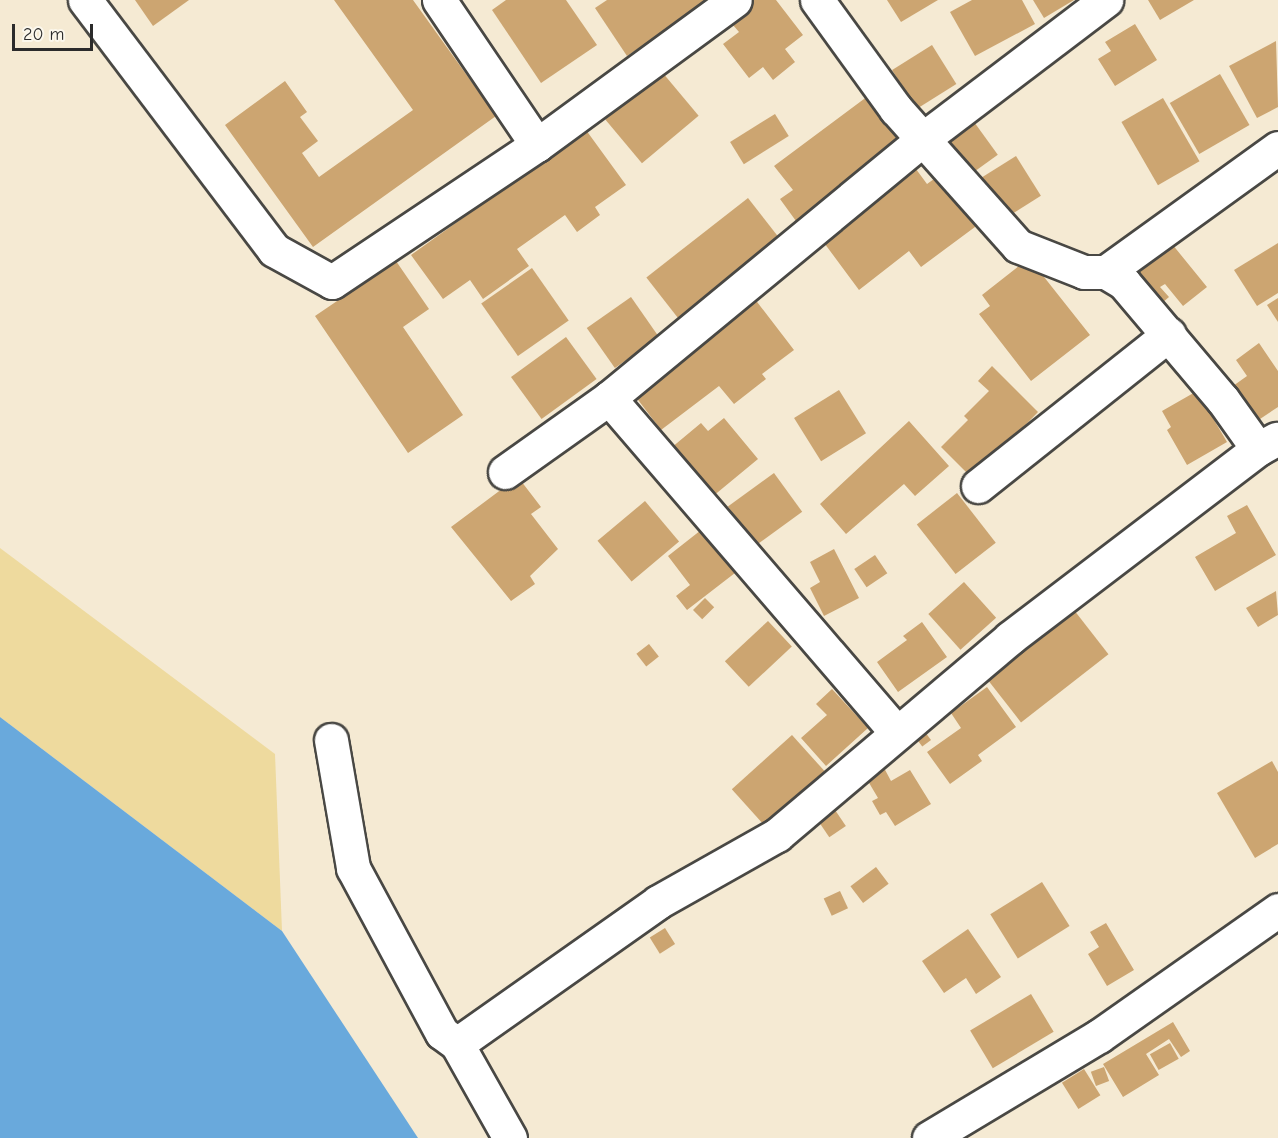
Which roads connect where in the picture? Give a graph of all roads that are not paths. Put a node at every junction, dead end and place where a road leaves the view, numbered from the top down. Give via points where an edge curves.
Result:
1 (85, 0) edge
2 (439, 0) edge
3 (735, 0) edge
4 (817, 0) edge
5 (1106, 0) edge
6 (923, 139) junction
7 (537, 145) junction
8 (1278, 148) edge
9 (1106, 272) junction
10 (1169, 334) junction
11 (609, 398) junction
12 (1268, 443) edge
13 (505, 472) dead end
14 (978, 486) dead end
15 (897, 733) junction
16 (331, 740) dead end
17 (1278, 910) edge
18 (457, 1044) junction
19 (510, 1138) edge
20 (929, 1138) edge

1 - 7 street via 274,250 332,282
2 - 7 street
3 - 7 street
4 - 6 street
5 - 6 street
6 - 9 street via 1018,246 1084,272
6 - 11 street
8 - 9 street
9 - 10 street via 1124,283
10 - 12 street
10 - 14 street
11 - 13 street
11 - 15 street
12 - 15 street via 1010,638
15 - 18 street via 777,835 658,902
16 - 18 street via 353,868 442,1033
17 - 20 street via 1098,1036
18 - 19 street

